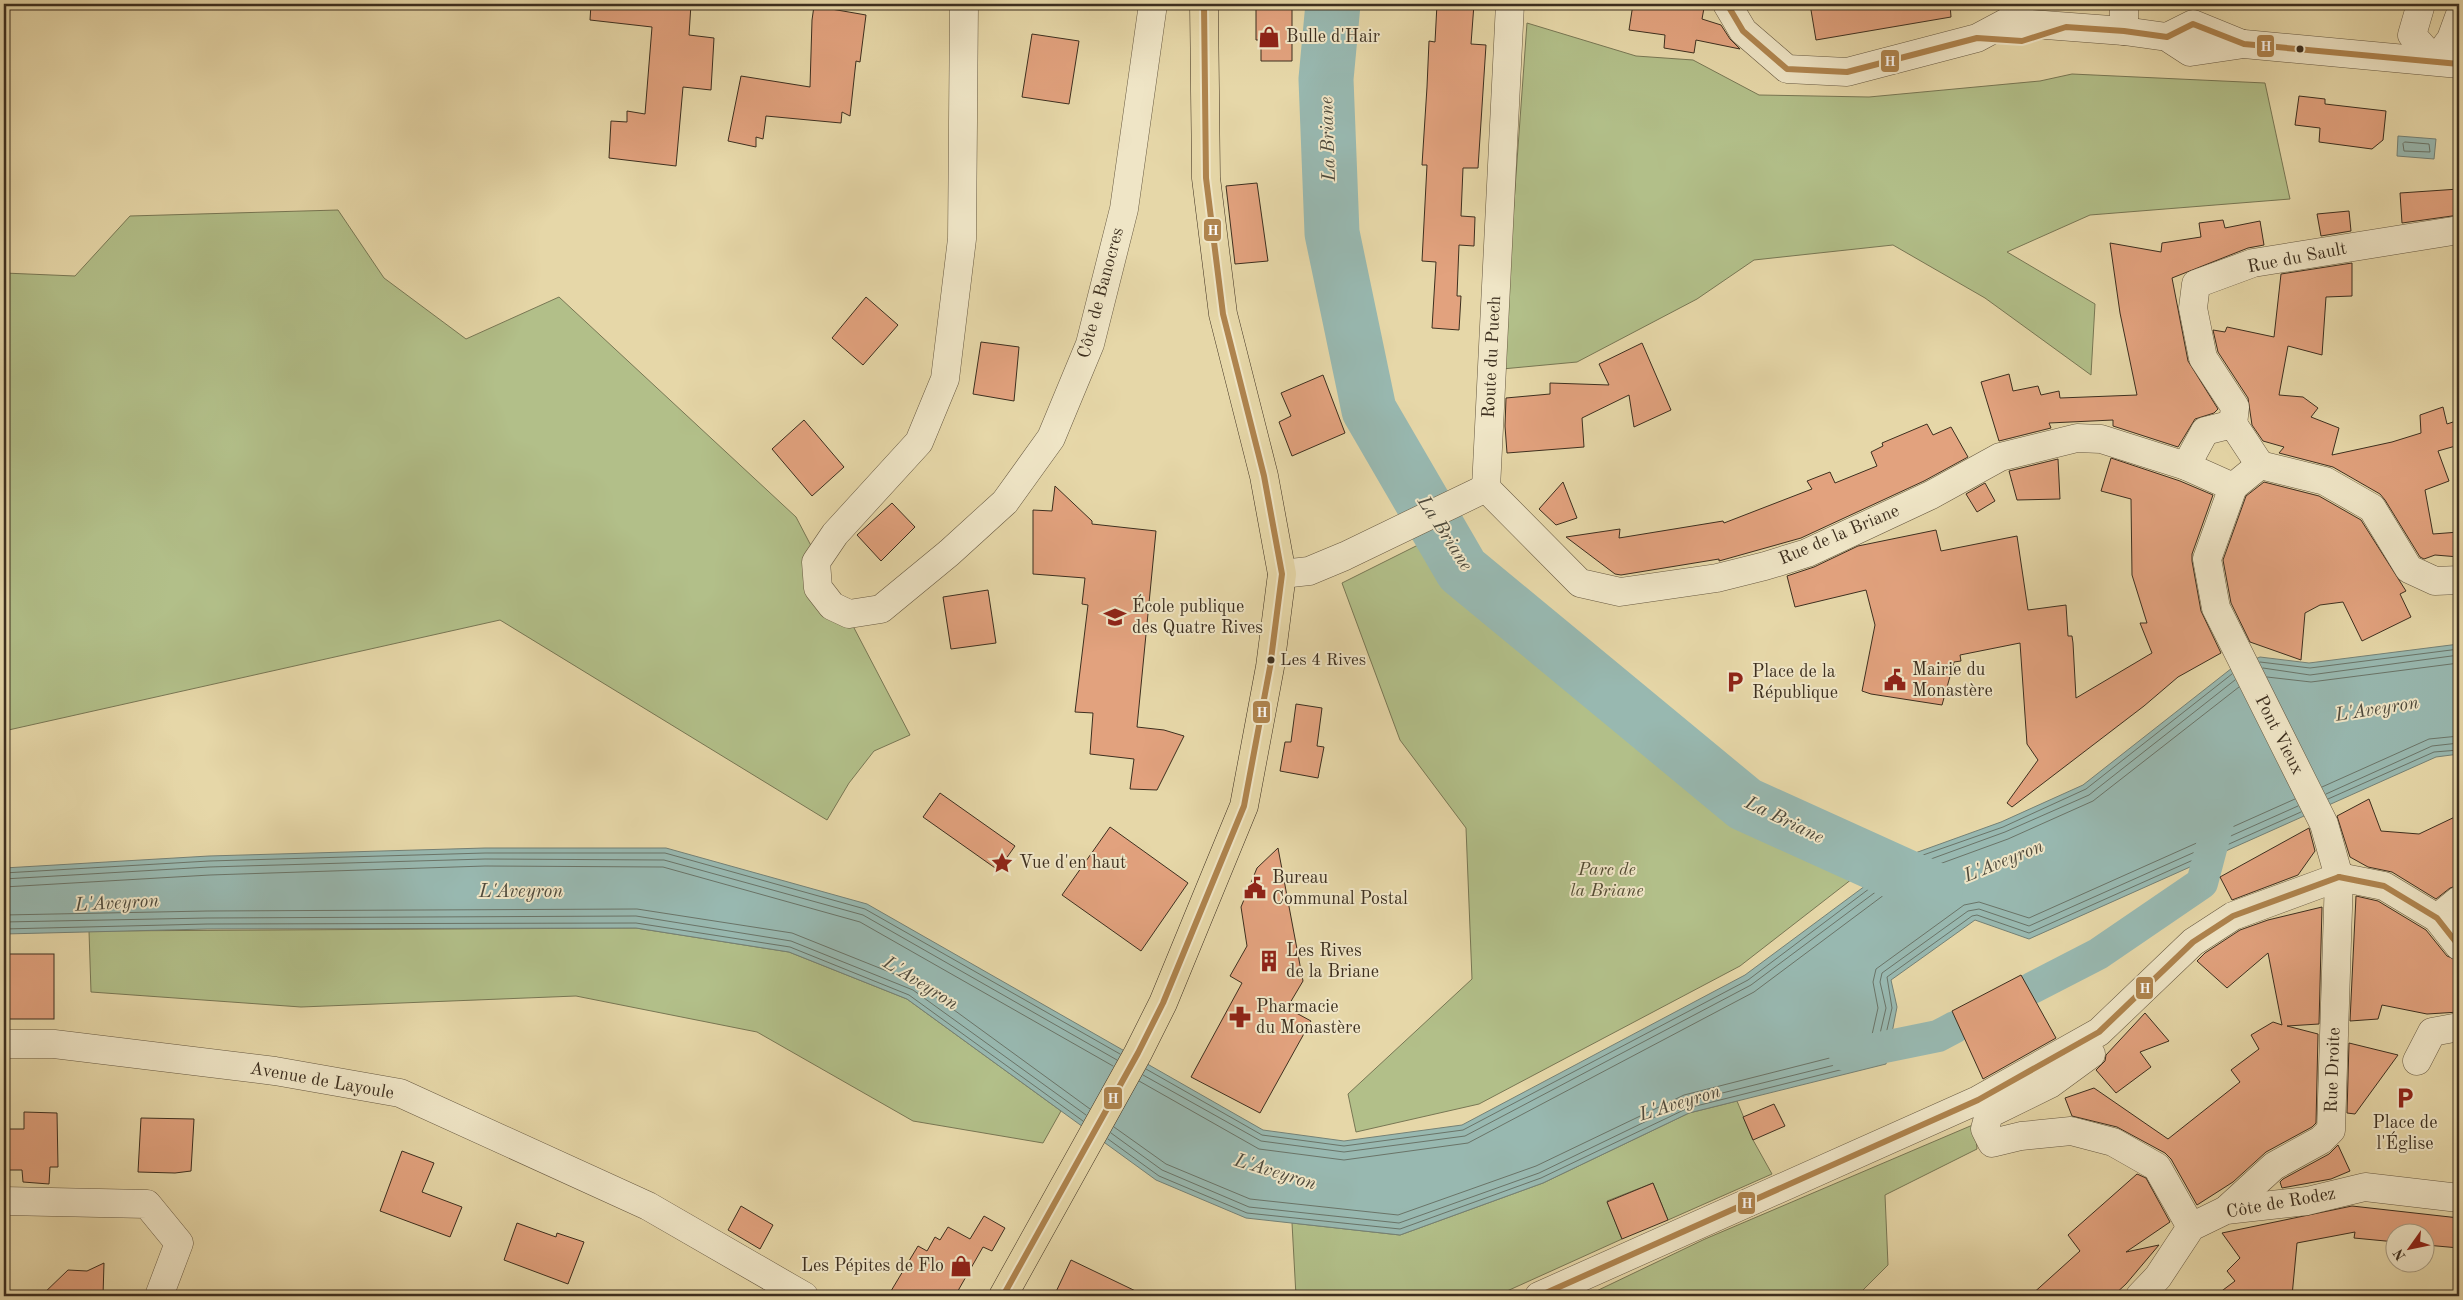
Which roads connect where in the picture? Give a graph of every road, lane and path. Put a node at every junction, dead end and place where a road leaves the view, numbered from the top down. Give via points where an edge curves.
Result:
1 (964, 4) edge
2 (1153, 4) edge
3 (1204, 4) edge
4 (1510, 4) edge
5 (1727, 4) edge
6 (2124, 4) edge
7 (2421, 4) edge
8 (2459, 17) edge
9 (2124, 31) junction
10 (2447, 62) edge
11 (2459, 230) edge
12 (2233, 424) junction
13 (2186, 466) junction
14 (2260, 466) junction
15 (2233, 487) junction
16 (1478, 491) junction
17 (1282, 574) junction
18 (2459, 580) edge
19 (2339, 877) junction
20 (2459, 900) edge
21 (2437, 918) junction
22 (2459, 946) edge
23 (2459, 1028) edge
24 (2098, 1032) junction
25 (4, 1044) edge
26 (2417, 1061) dead end
27 (2459, 1198) edge
28 (4, 1201) edge
29 (2226, 1210) junction
30 (2192, 1227) junction
31 (159, 1296) edge
32 (804, 1296) edge
33 (1003, 1296) edge
34 (1539, 1296) edge
35 (2140, 1296) edge

1 - 2 street, Côte de Banocres via 962,239 945,379 919,442 847,520 816,562 818,588 832,606 849,614 881,609 950,553 1005,502 1051,438 1090,344 1124,208
3 - 17 main road via 1206,178 1223,314 1264,476
4 - 16 street, Route du Puech
5 - 9 street via 1743,31 1786,69 1847,72 1976,38 2007,22
6 - 9 street
7 - 10 street via 2412,36
8 - 10 street
9 - 10 street via 2167,37 2193,24 2244,44
11 - 12 street, Rue du Sault via 2254,264 2196,284 2193,308 2203,358 2235,407
12 - 13 street via 2205,431
12 - 14 street
13 - 15 street, Rue de la Briane
13 - 16 street, Rue de la Briane via 2101,439 2077,438 2000,457 1807,553 1717,578 1620,592 1580,583
14 - 15 street
14 - 18 street via 2325,481 2372,508 2409,569 2435,581
15 - 19 street, Pont Vieux via 2206,560 2216,608 2324,824
16 - 17 street via 1310,571
17 - 33 main road via 1270,667 1244,806 1143,1042
19 - 21 street via 2384,886
19 - 24 street via 2234,916 2193,942
19 - 29 street, Rue Droite via 2331,1130 2321,1140 2274,1166
20 - 21 street
21 - 22 street
23 - 26 street via 2432,1032
24 - 30 street via 2091,1054 2050,1084 1989,1114 1985,1129 1992,1143 2020,1136 2071,1131 2113,1142 2157,1167
24 - 34 street via 1978,1100
25 - 32 street, Avenue de Layoule via 54,1044 275,1071 396,1092 648,1206
27 - 29 street, Côte de Rodez via 2365,1188 2307,1200
28 - 31 street via 147,1204 180,1243
29 - 30 street, Côte de Rodez
30 - 35 street, Côte de Rodez via 2158,1277

